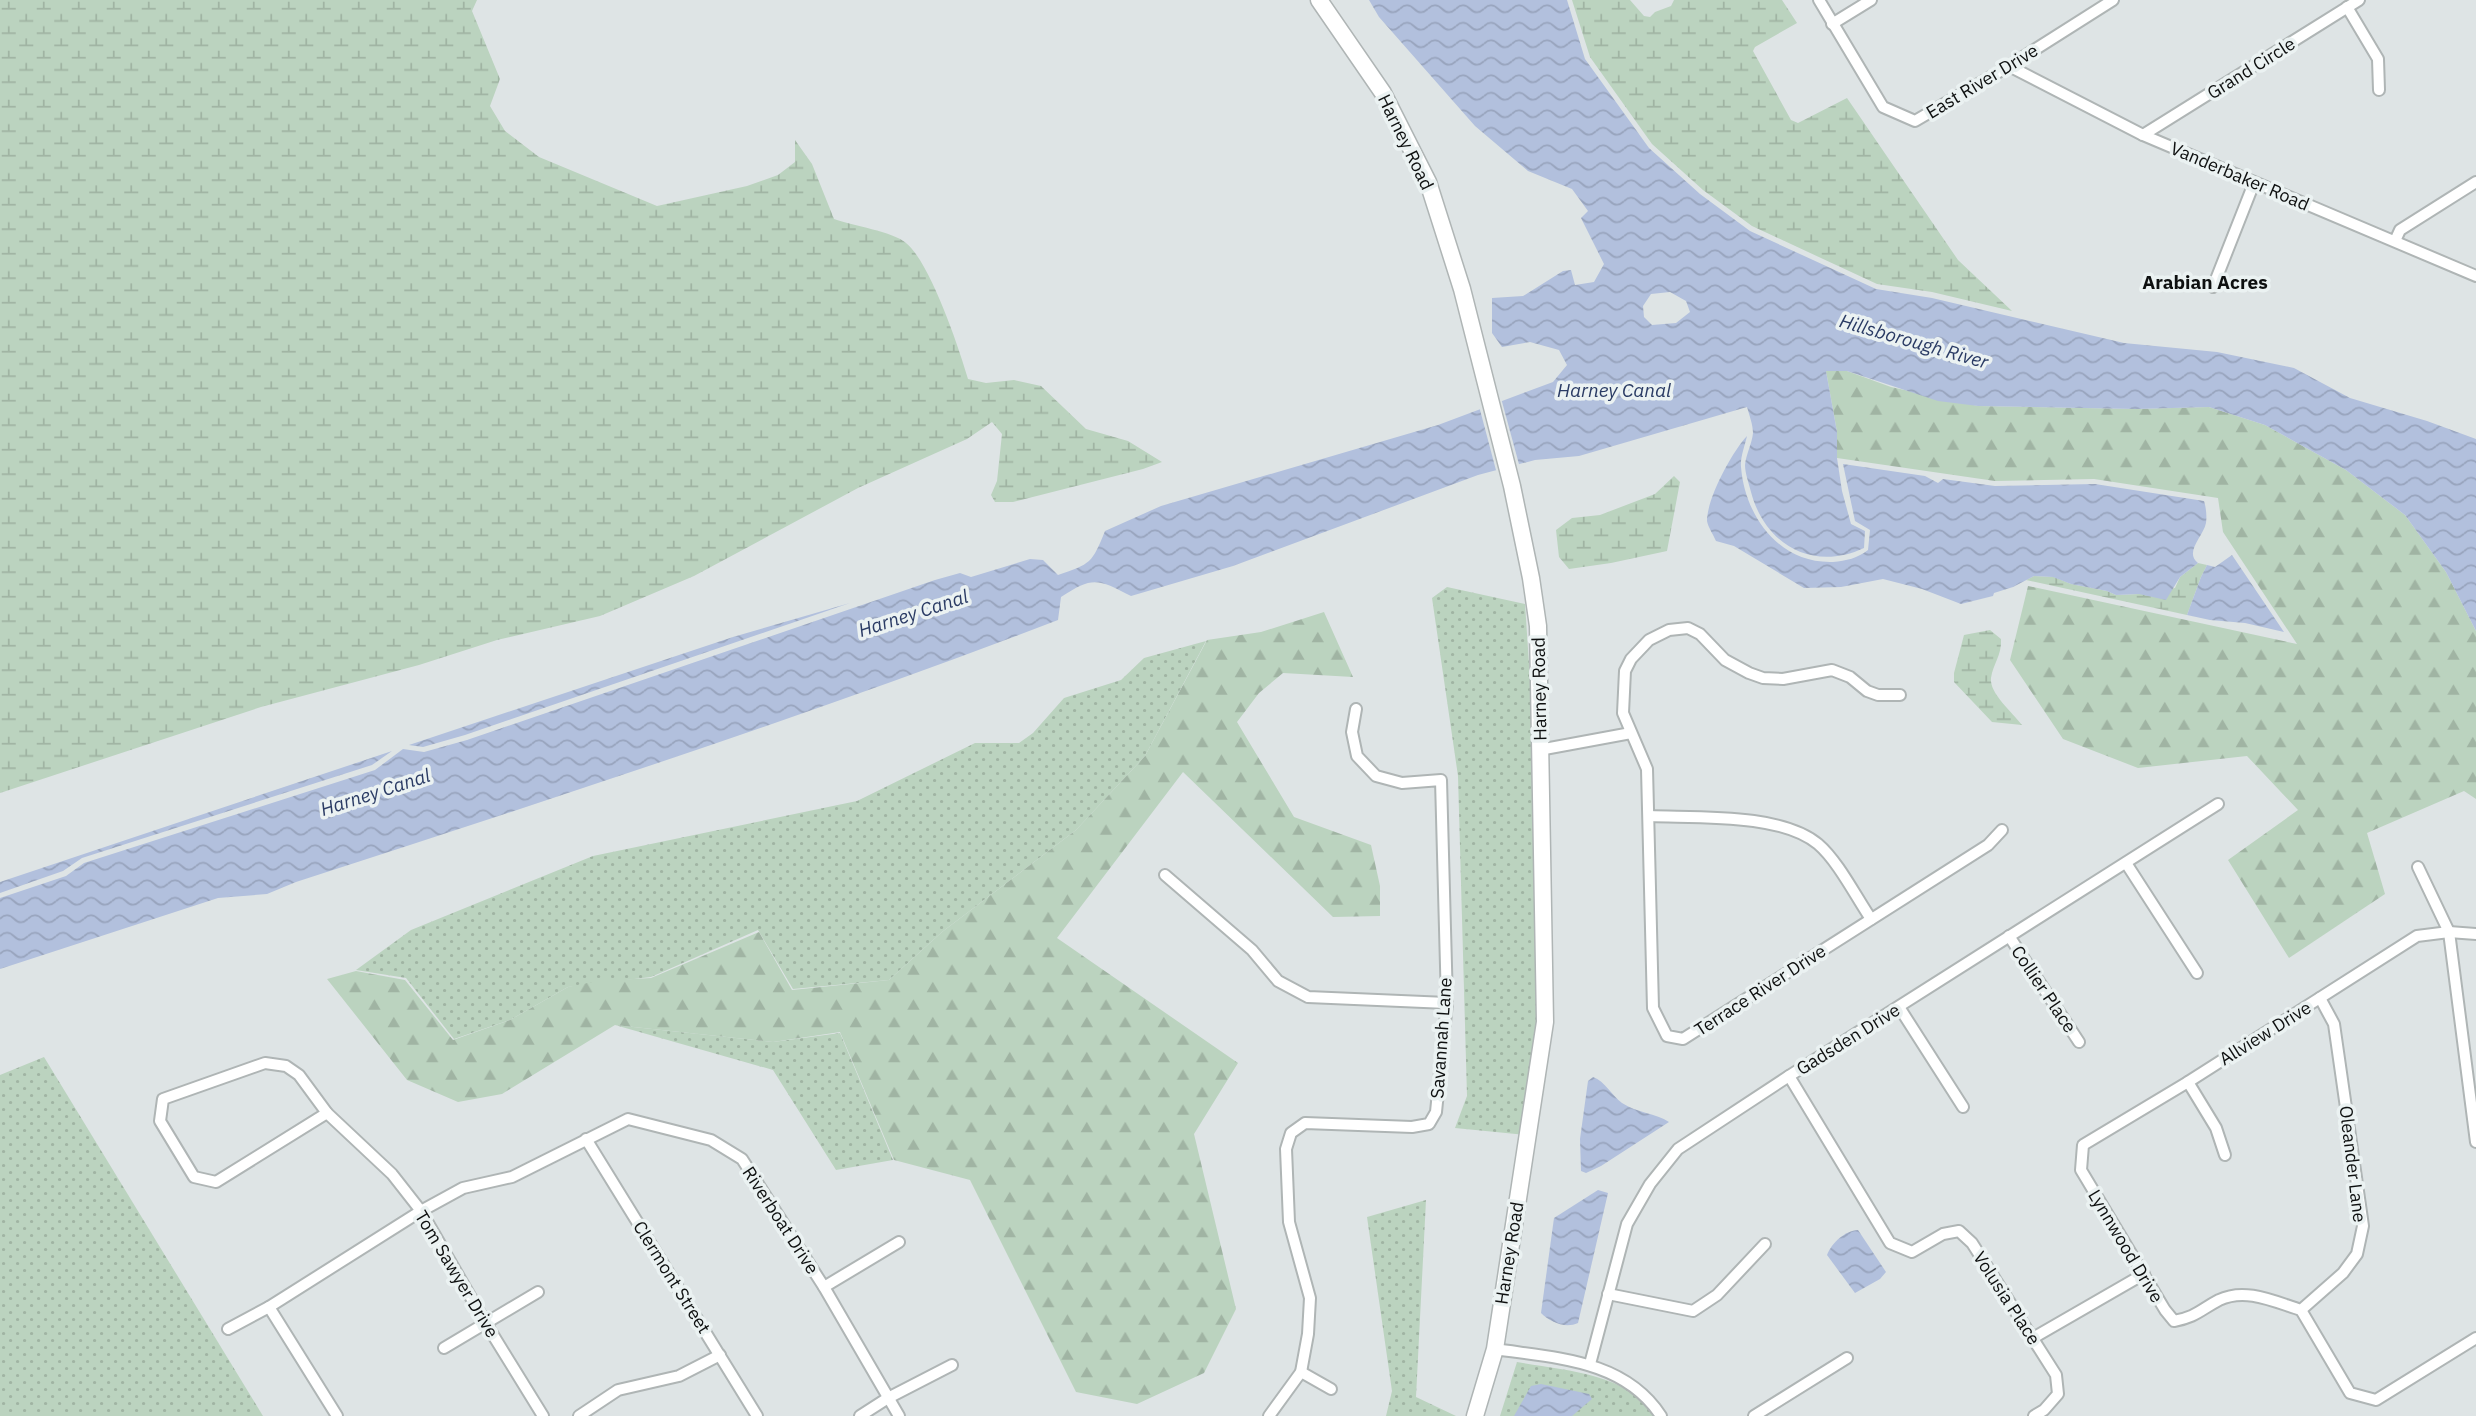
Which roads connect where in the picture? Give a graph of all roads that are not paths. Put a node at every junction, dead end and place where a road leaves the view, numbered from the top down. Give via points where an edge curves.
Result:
1 (1319, 0) edge
2 (1819, 0) edge
3 (1871, 0) edge
4 (2113, 0) edge
5 (2359, 0) edge
6 (2347, 7) junction
7 (1832, 24) junction
8 (2009, 66) junction
9 (2379, 90) dead end
10 (2143, 135) junction
11 (2476, 182) edge
12 (2253, 183) junction
13 (2395, 241) junction
14 (2476, 276) edge
15 (2213, 287) dead end
16 (1900, 695) dead end
17 (1356, 709) dead end
18 (1631, 733) junction
19 (1539, 750) junction
20 (2218, 804) dead end
21 (1650, 816) junction
22 (2002, 830) dead end
23 (2126, 863) junction
24 (2418, 867) dead end
25 (1165, 875) dead end
26 (1871, 919) junction
27 (2449, 932) junction
28 (2476, 933) edge
29 (2009, 936) junction
30 (2197, 973) dead end
31 (2320, 998) junction
32 (1447, 1003) junction
33 (1899, 1007) junction
34 (2080, 1042) dead end
35 (1789, 1076) junction
36 (2188, 1082) junction
37 (1962, 1107) dead end
38 (327, 1113) junction
39 (586, 1139) junction
40 (2476, 1142) edge
41 (2225, 1154) dead end
42 (2081, 1170) joint
43 (421, 1211) junction
44 (900, 1242) dead end
45 (1765, 1244) dead end
46 (2144, 1274) junction
47 (824, 1287) junction
48 (538, 1292) dead end
49 (1608, 1294) junction
50 (269, 1307) junction
51 (2301, 1310) junction
52 (485, 1322) junction
53 (228, 1329) dead end
54 (2033, 1338) junction
55 (2476, 1338) edge
56 (444, 1348) dead end
57 (1495, 1349) junction
58 (720, 1355) junction
59 (1847, 1358) dead end
60 (1590, 1364) junction
61 (952, 1365) dead end
62 (1300, 1372) junction
63 (1331, 1389) dead end
64 (888, 1398) junction
65 (338, 1416) edge
66 (543, 1416) edge
67 (579, 1416) edge
68 (757, 1416) edge
69 (860, 1416) edge
70 (899, 1416) edge
71 (1269, 1416) edge
72 (1475, 1416) edge
73 (1661, 1416) edge
74 (1754, 1416) edge
75 (2034, 1416) edge

1 - 19 street, Harney Road via 1383,93 1428,182 1462,289 1531,578 1538,626
2 - 7 street, East River Drive
3 - 7 street
4 - 8 street, East River Drive
5 - 6 street, Grand Circle
6 - 9 street via 2378,59
6 - 10 street, Grand Circle
7 - 8 street, East River Drive via 1883,107 1915,121
8 - 10 street, Vanderbaker Road
10 - 12 street, Vanderbaker Road
11 - 13 street via 2400,230
12 - 13 street, Vanderbaker Road
12 - 15 street
13 - 14 street, Vanderbaker Road
16 - 18 street, Terrace River Drive via 1887,697 1867,691 1832,670 1763,678 1725,660 1700,634 1688,628 1668,630 1649,640 1625,671 1623,713
17 - 32 street, Savannah Lane via 1352,732 1357,756 1376,776 1402,783 1441,780
18 - 19 street
18 - 21 street, Terrace River Drive via 1647,769
19 - 57 street, Harney Road via 1545,1022
20 - 23 street, Gadsden Drive
21 - 26 street via 1761,822 1791,829 1818,844
21 - 26 street, Terrace River Drive via 1653,1008 1667,1036 1683,1039
22 - 26 street, Terrace River Drive via 1988,845
23 - 29 street, Gadsden Drive
23 - 30 street
24 - 27 street
25 - 32 street via 1252,950 1279,981 1299,994
27 - 28 street, Allview Drive
27 - 31 street, Allview Drive via 2417,936
27 - 40 street
29 - 33 street, Gadsden Drive
29 - 34 street, Collier Place
31 - 36 street, Allview Drive
31 - 51 street, Oleander Lane via 2334,1024 2363,1226 2357,1254 2343,1273
32 - 62 street, Savannah Lane via 1436,1112 1429,1124 1306,1123 1291,1133 1286,1149 1289,1222 1310,1298
33 - 35 street, Gadsden Drive
33 - 37 street
35 - 49 street, Gadsden Drive via 1678,1150 1650,1184 1627,1224
35 - 54 street, Volusia Place via 1890,1244 1912,1252 1943,1234 1959,1231 1972,1243
36 - 41 street via 2216,1128
36 - 42 street, Allview Drive via 2083,1145
38 - 38 street, Tom Sawyer Drive via 216,1182 194,1177 160,1121 163,1099 265,1063 286,1066 299,1075
38 - 43 street, Tom Sawyer Drive via 392,1174
39 - 43 street, Riverboat Drive via 512,1177 463,1188
39 - 47 street, Riverboat Drive via 628,1119 711,1140 742,1159
39 - 58 street, Clermont Street
42 - 46 street, Lynnwood Drive
43 - 50 street, Riverboat Drive
43 - 52 street, Tom Sawyer Drive
44 - 47 street
45 - 49 street via 1717,1296 1693,1311
46 - 51 street, Lynnwood Drive via 2174,1321 2192,1318 2221,1299 2249,1294
46 - 54 street
47 - 64 street, Riverboat Drive
48 - 52 street
49 - 60 street, Gadsden Drive
50 - 53 street, Riverboat Drive
50 - 65 street
51 - 55 street via 2350,1393 2376,1400
52 - 56 street
52 - 66 street, Tom Sawyer Drive
54 - 75 street, Volusia Place via 2056,1375 2058,1394
57 - 60 street
57 - 72 street, Harney Road
58 - 67 street via 679,1376 618,1390
58 - 68 street, Clermont Street
59 - 74 street
60 - 73 street via 1628,1382
61 - 64 street
62 - 63 street
62 - 71 street, Savannah Lane
64 - 69 street
64 - 70 street, Riverboat Drive

